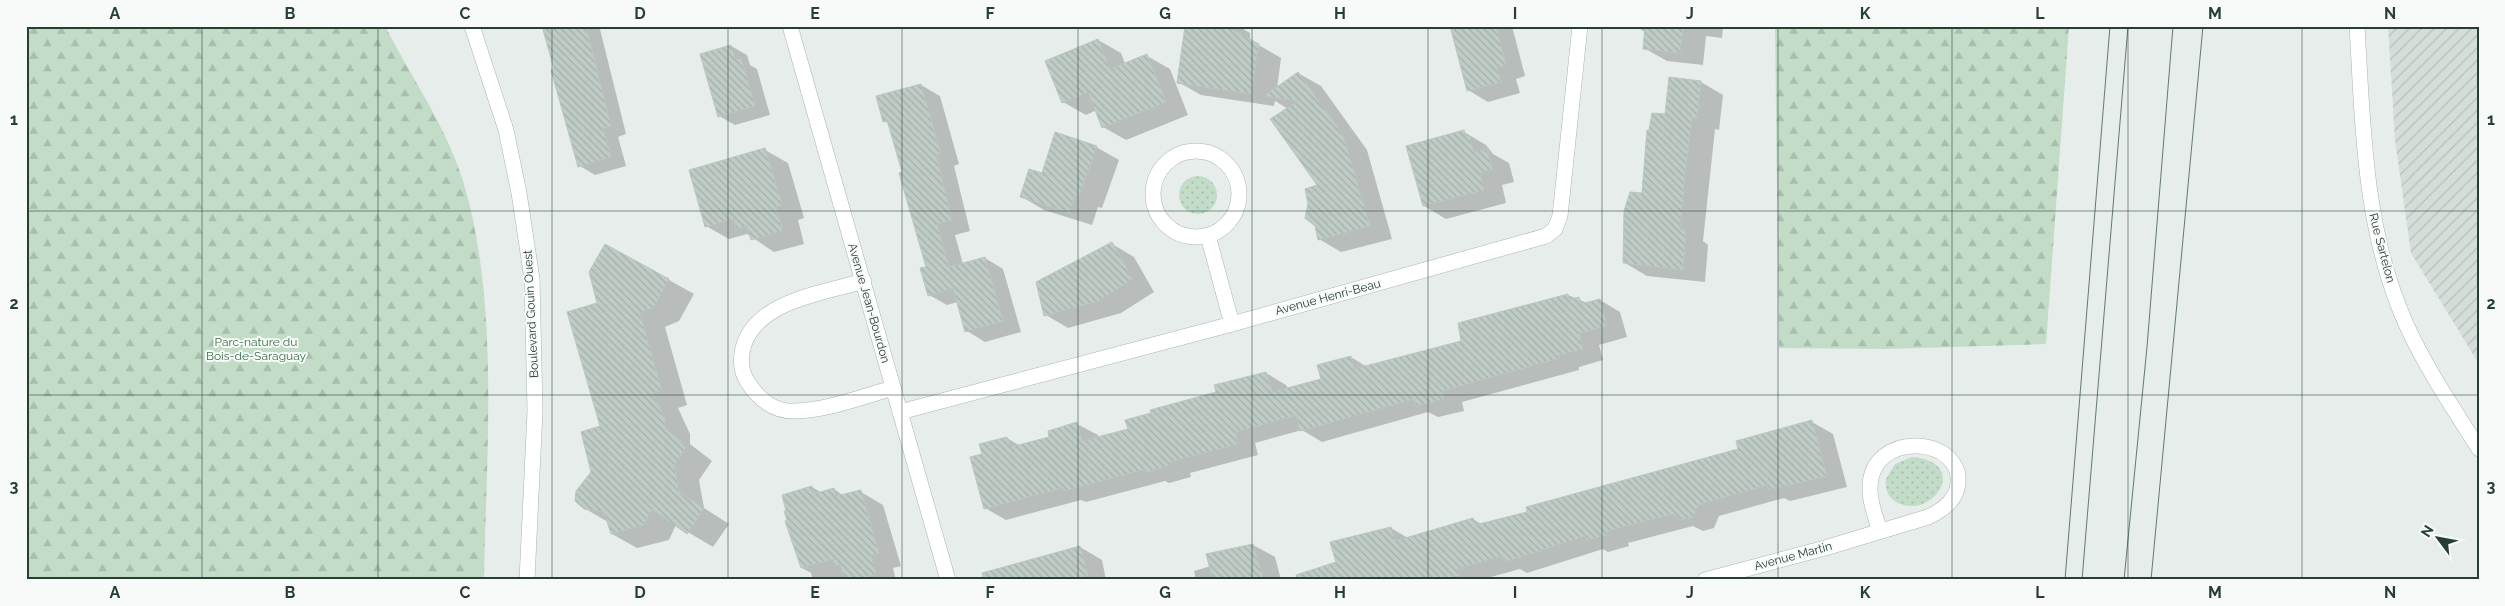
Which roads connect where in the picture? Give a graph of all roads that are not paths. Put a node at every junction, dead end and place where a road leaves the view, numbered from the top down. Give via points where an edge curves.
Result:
1 (472, 26) edge
2 (790, 26) edge
3 (1580, 26) edge
4 (2357, 26) edge
5 (1208, 236) junction
6 (864, 281) junction
7 (1232, 324) junction
8 (893, 388) junction
9 (900, 412) junction
10 (2479, 449) edge
11 (1880, 531) junction
12 (527, 580) edge
13 (948, 580) edge
14 (1705, 580) edge

1 - 12 street, Boulevard Gouin Ouest via 506,130 532,279 535,411
2 - 6 street, Avenue Jean-Bourdon
3 - 7 street, Avenue Henri-Beau via 1560,216 1552,232 1540,239
4 - 10 street, Rue Sartelon via 2367,180 2380,251 2417,347
5 - 5 street via 1230,220 1236,208 1236,180 1219,158 1200,152 1180,155 1167,162 1158,173 1153,201 1158,215 1179,234
5 - 7 street
6 - 8 street, Avenue Jean-Bourdon
6 - 8 street via 781,306 762,317 744,340 742,368 750,386 764,402 792,411 835,404
7 - 9 street, Avenue Henri-Beau
8 - 9 street, Avenue Jean-Bourdon
9 - 13 street, Avenue Jean-Bourdon
11 - 11 street, Avenue Martin via 1938,512 1952,500 1958,480 1957,471 1946,456 1922,445 1912,445 1900,447 1883,458 1874,472 1870,491
11 - 14 street, Avenue Martin

